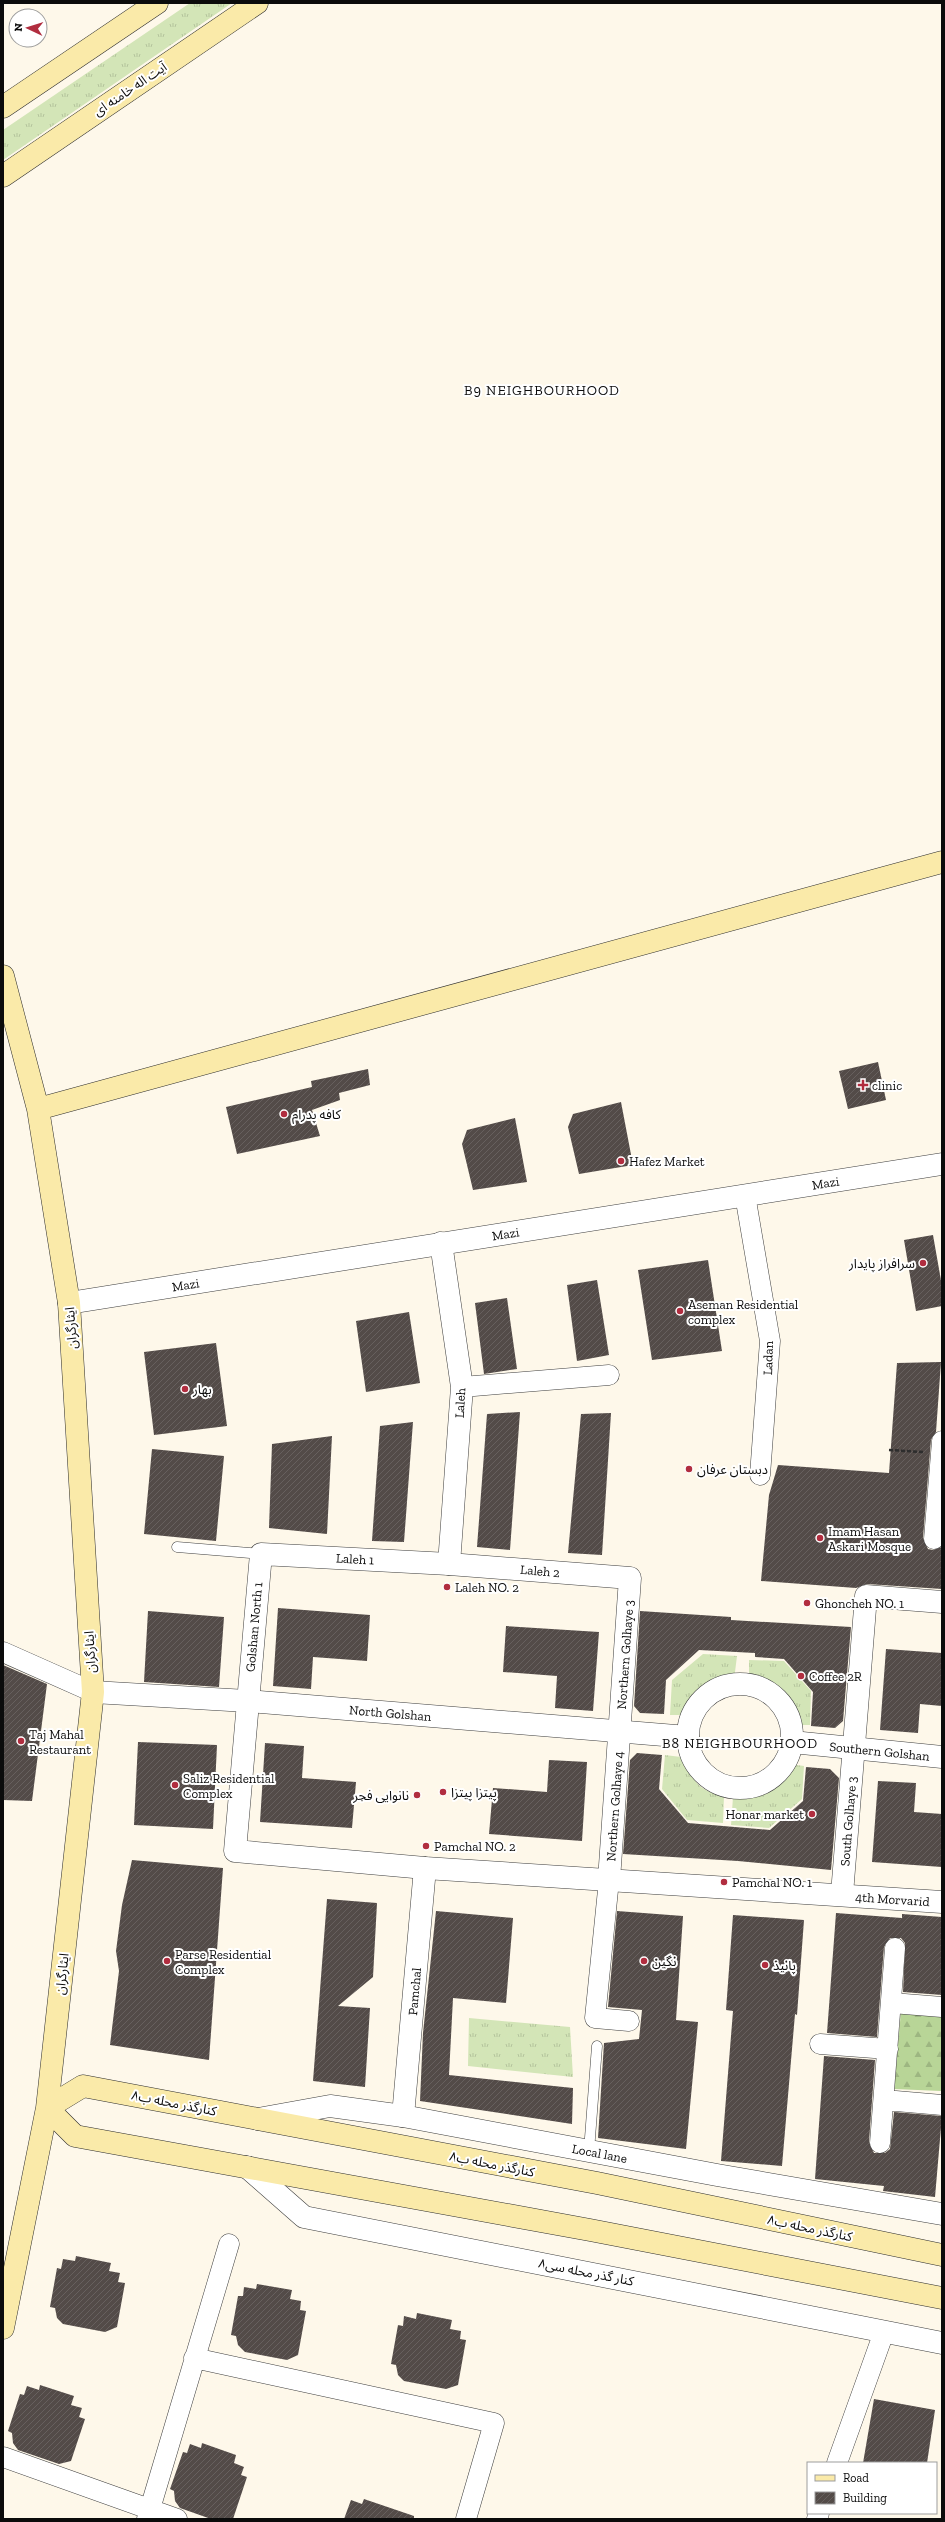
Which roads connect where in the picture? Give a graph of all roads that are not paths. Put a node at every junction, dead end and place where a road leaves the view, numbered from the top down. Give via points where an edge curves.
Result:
1 (157, 3) edge
2 (258, 3) edge
3 (3, 107) edge
4 (3, 176) edge
5 (942, 862) edge
6 (3, 976) edge
7 (38, 1109) junction
8 (942, 1164) edge
9 (745, 1195) junction
10 (441, 1243) junction
11 (69, 1303) junction
12 (609, 1375) dead end
13 (462, 1387) junction
14 (942, 1447) edge
15 (760, 1475) dead end
16 (940, 1496) edge
17 (934, 1539) dead end
18 (177, 1547) dead end
19 (261, 1554) junction
20 (449, 1564) junction
21 (630, 1578) joint
22 (942, 1602) edge
23 (3, 1652) edge
24 (93, 1692) junction
25 (247, 1701) junction
26 (620, 1731) junction
27 (688, 1737) junction
28 (792, 1742) junction
29 (854, 1749) junction
30 (942, 1757) edge
31 (235, 1851) joint
32 (425, 1868) junction
33 (609, 1880) junction
34 (842, 1894) junction
35 (942, 1902) edge
36 (896, 1948) dead end
37 (892, 2003) junction
38 (942, 2007) edge
39 (629, 2021) dead end
40 (820, 2044) dead end
41 (597, 2046) dead end
42 (888, 2049) junction
43 (884, 2100) junction
44 (942, 2105) edge
45 (47, 2108) junction
46 (403, 2116) junction
47 (258, 2119) junction
48 (880, 2143) dead end
49 (589, 2151) junction
50 (246, 2167) junction
51 (942, 2214) edge
52 (229, 2244) dead end
53 (942, 2255) edge
54 (942, 2298) edge
55 (3, 2328) edge
56 (884, 2332) junction
57 (942, 2343) edge
58 (194, 2358) junction
59 (3, 2457) edge
60 (837, 2462) edge
61 (148, 2514) edge
62 (177, 2519) edge
63 (466, 2519) edge

1 - 3 main road
2 - 4 main road, آیت اله خامنه ای
5 - 7 main road
6 - 7 main road, ایثارگران
7 - 11 main road, ایثارگران
8 - 9 street, Mazi
9 - 10 street, Mazi
9 - 15 street, Ladan via 770,1341
10 - 11 street, Mazi
10 - 13 street, Laleh
11 - 24 main road, ایثارگران
12 - 13 street
13 - 20 street, Laleh
14 - 16 street
16 - 17 street
18 - 19 lane
19 - 20 street, Laleh 1
19 - 25 street, Golshan North 1
20 - 21 street, Laleh 2
21 - 26 street, Northern Golhaye 3
22 - 29 street, South Golhaye 3 via 866,1596
23 - 24 street
24 - 25 street, North Golshan
24 - 45 main road, ایثارگران
25 - 26 street, North Golshan
25 - 31 street, Golshan North 1
26 - 27 street, North Golshan
26 - 33 street, Northern Golhaye 4
27 - 28 street via 691,1753 699,1768 711,1780 727,1787 744,1788 761,1784 776,1775 786,1761
27 - 28 street via 690,1719 699,1703 712,1692 728,1685 745,1683 762,1688 776,1697 787,1711 792,1728
28 - 29 street, Southern Golshan
29 - 30 street, Southern Golshan
29 - 34 street, South Golhaye 3
31 - 32 street, 4th Morvarid
32 - 33 street, 4th Morvarid
32 - 46 street, Pamchal
33 - 34 street, 4th Morvarid
33 - 39 street via 596,2018
34 - 35 street, 4th Morvarid
36 - 37 street
37 - 38 street
37 - 42 street
40 - 42 street
41 - 49 lane
42 - 43 street
43 - 44 street
43 - 48 street
45 - 47 main road, کنارگذر محله ب۸ via 83,2086
45 - 50 main road via 75,2136
45 - 55 main road, ایثارگران
46 - 47 street, Local lane via 330,2106
46 - 49 street, Local lane
47 - 53 main road, کنارگذر محله ب۸ via 597,2183
49 - 51 street, Local lane via 717,2176
50 - 54 main road
50 - 56 street, کنار گذر محله سی۸ via 304,2216
52 - 58 street
56 - 57 street, کنار گذر محله سی۸
56 - 60 street
58 - 61 street
58 - 63 street via 494,2424
59 - 61 street
61 - 62 street

